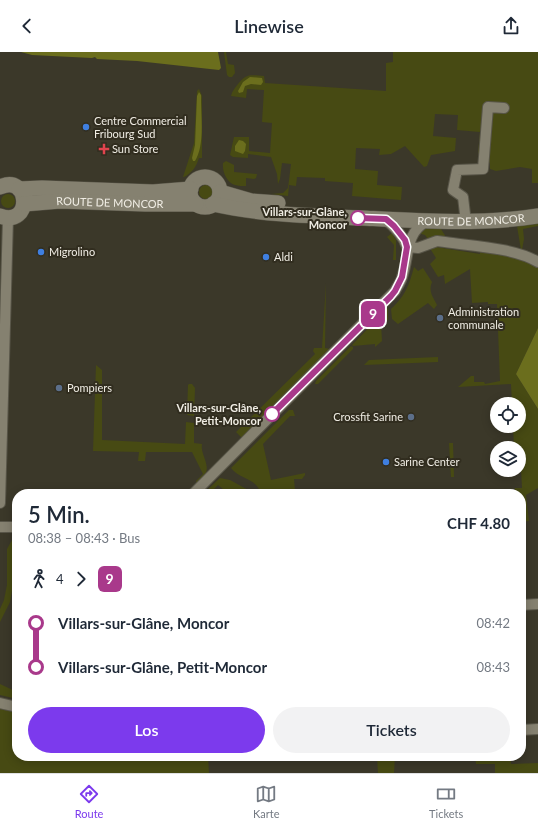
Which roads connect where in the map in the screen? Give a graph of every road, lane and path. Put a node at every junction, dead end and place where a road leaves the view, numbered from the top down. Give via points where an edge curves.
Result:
1 (504, 108) dead end
2 (0, 186) edge
3 (19, 189) junction
4 (191, 189) junction
5 (216, 198) junction
6 (24, 204) junction
7 (196, 204) junction
8 (538, 208) edge
9 (465, 214) junction
10 (4, 216) edge
11 (538, 216) edge
12 (386, 219) junction
13 (427, 221) junction
14 (407, 247) junction
15 (538, 262) edge
16 (198, 489) edge
17 (0, 504) edge
18 (0, 527) edge
19 (12, 527) edge
20 (538, 604) edge
21 (526, 605) edge
22 (0, 703) edge
23 (12, 706) edge
24 (538, 729) edge
25 (526, 730) edge

1 - 9 street, ROUTE DE MONCOR via 488,108 482,169 457,170 454,190 464,198
2 - 3 main road, ROUTE DE MONCOR via 11,185
3 - 4 main road, ROUTE DE MONCOR via 153,192
3 - 6 main road
4 - 5 main road via 197,180 208,177 216,182
4 - 7 main road
5 - 7 main road via 205,207
5 - 9 main road, ROUTE DE MONCOR via 383,212
5 - 12 main road, ROUTE DE MONCOR via 250,212
6 - 7 main road, ROUTE DE MONCOR via 60,201
6 - 10 main road via 20,212 13,217
8 - 9 main road, ROUTE DE MONCOR
10 - 17 street
11 - 13 main road, ROUTE DE MONCOR via 490,221
12 - 13 main road, ROUTE DE MONCOR
12 - 14 street via 399,232
13 - 14 street via 420,225
14 - 15 street via 418,248 437,241 516,254
14 - 16 street via 402,277 395,291
18 - 19 street
20 - 21 street
22 - 23 street
24 - 25 street

